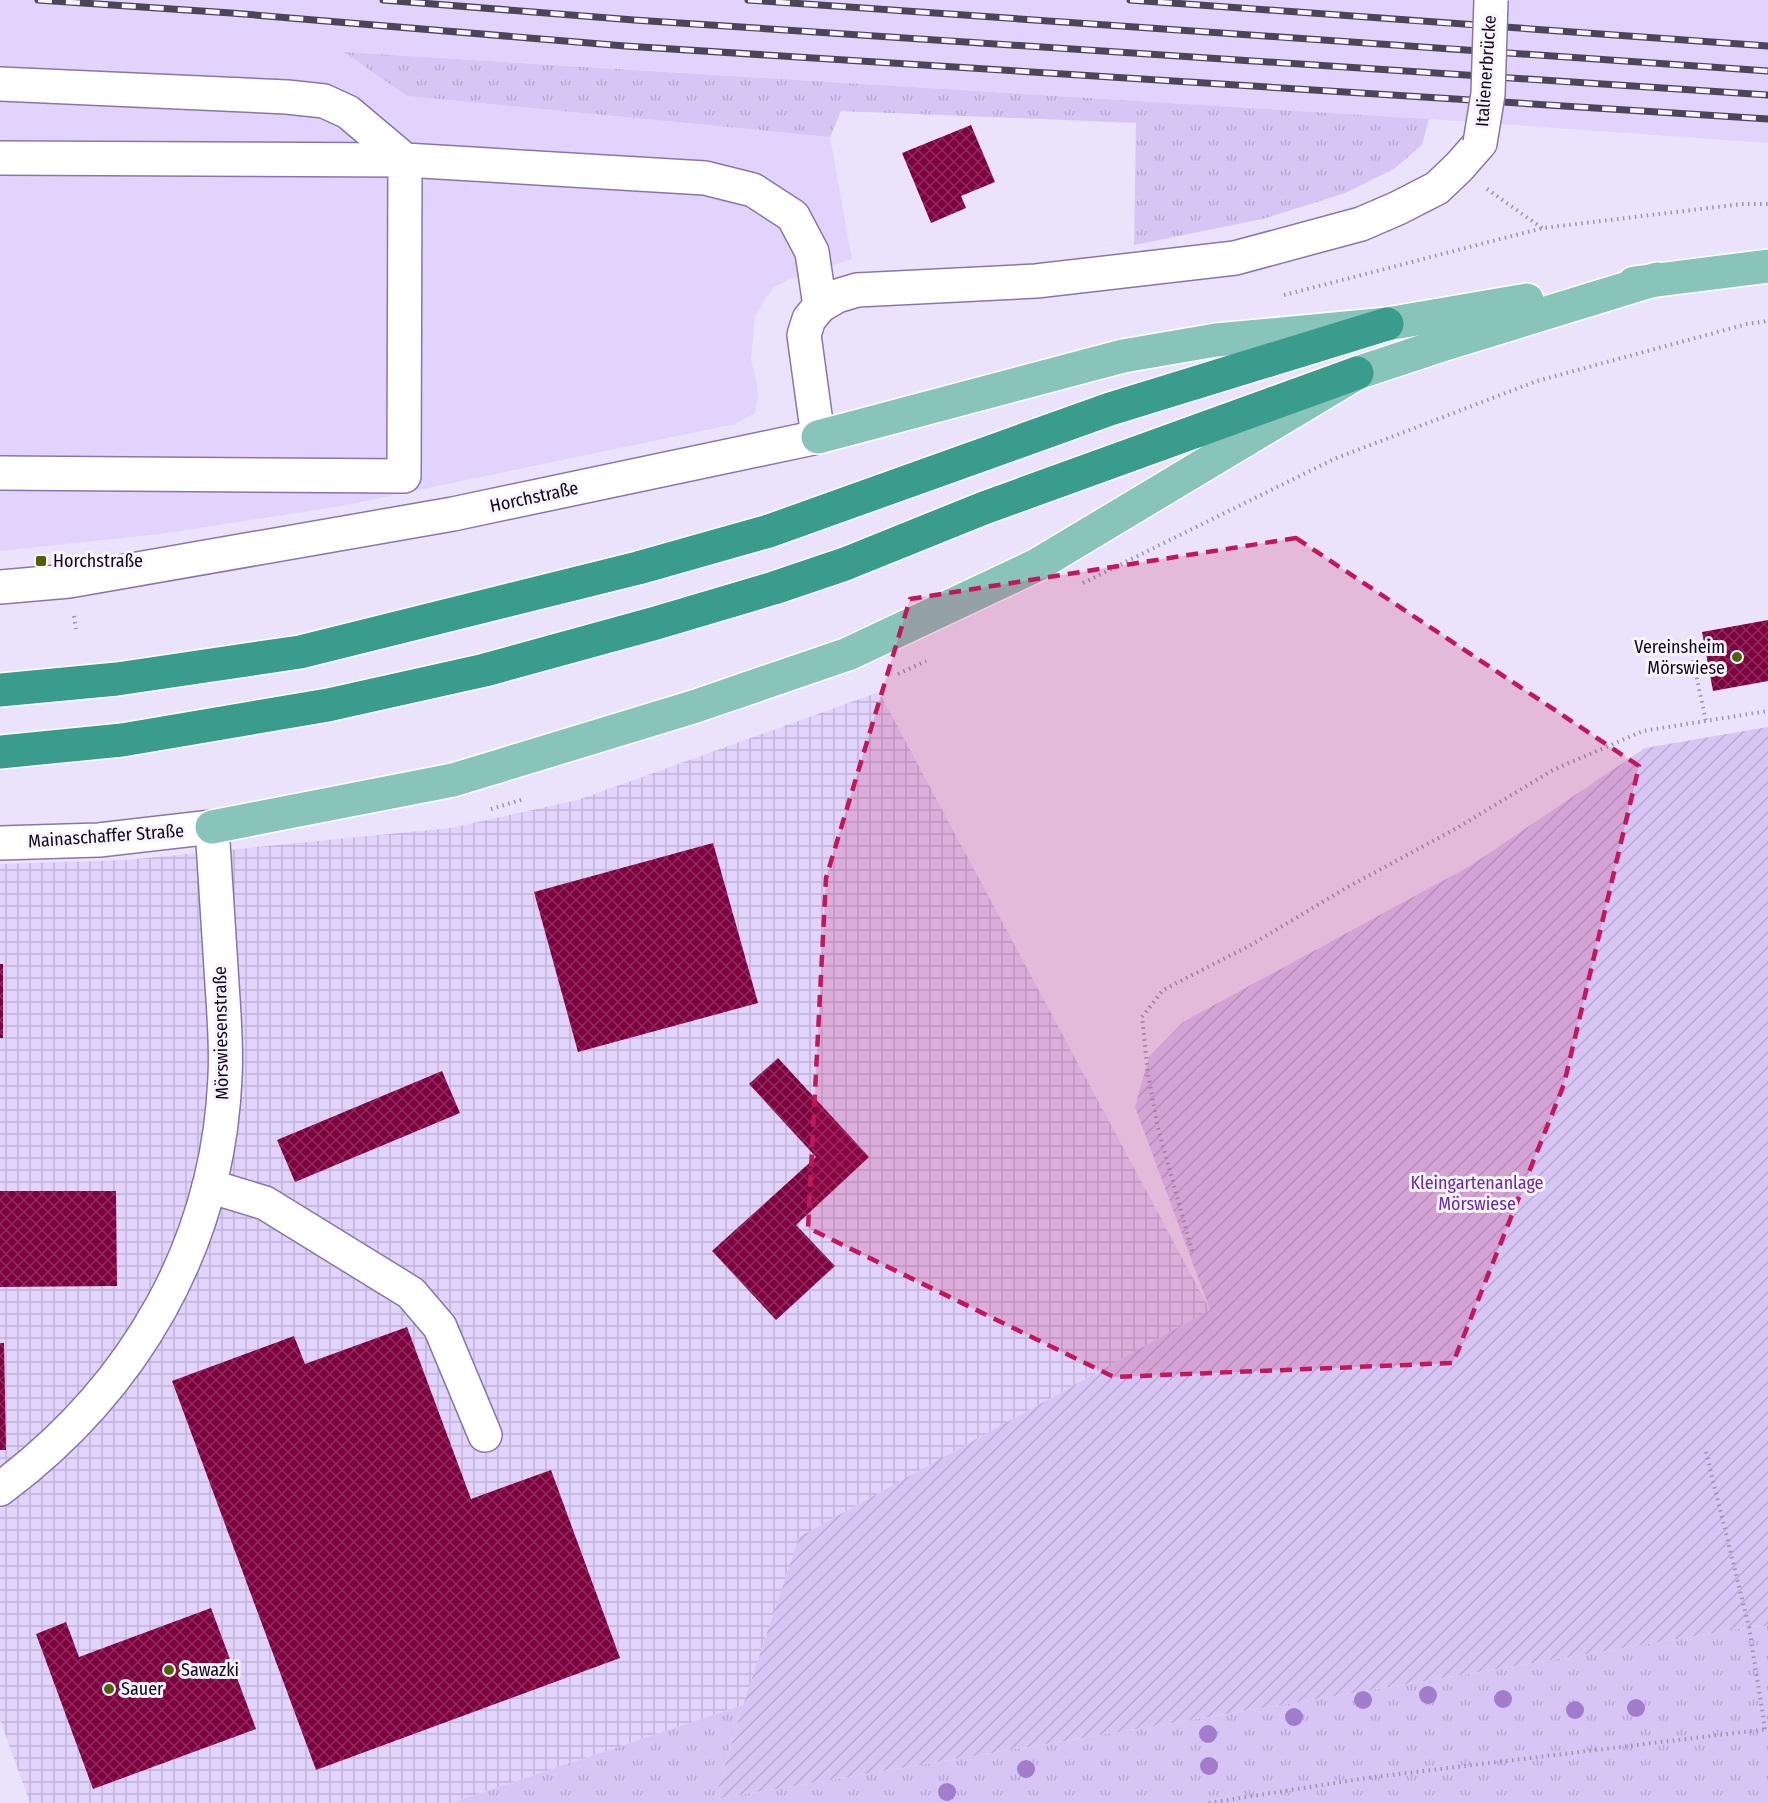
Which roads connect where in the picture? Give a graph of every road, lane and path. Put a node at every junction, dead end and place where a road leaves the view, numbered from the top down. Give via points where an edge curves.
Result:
1 (1491, 0) edge
2 (0, 84) edge
3 (0, 158) edge
4 (405, 160) junction
5 (1460, 167) junction
6 (1543, 228) dead end
7 (1768, 266) edge
8 (1657, 279) junction
9 (820, 306) junction
10 (1387, 324) junction
11 (1357, 373) junction
12 (818, 437) junction
13 (0, 473) edge
14 (0, 587) edge
15 (1693, 660) dead end
16 (0, 690) edge
17 (1768, 711) edge
18 (1706, 722) junction
19 (0, 752) edge
20 (212, 827) junction
21 (0, 843) edge
22 (209, 1186) junction
23 (1192, 1251) dead end
24 (485, 1435) dead end
25 (1706, 1452) dead end
26 (0, 1489) edge
27 (1767, 1729) edge
28 (1209, 1803) edge

1 - 5 street, Italienerbrücke, bridge via 1488,94 1480,143
2 - 4 street via 324,101 348,112
3 - 4 street
4 - 9 street via 705,177 753,190 793,216 812,252
4 - 13 street via 404,476
5 - 6 path
5 - 9 street via 1437,188 1361,224 1234,258 1036,281 858,290
7 - 8 main road
8 - 10 main road
8 - 11 main road
9 - 12 street via 809,319 804,335
10 - 12 main road via 1216,340 1123,356
10 - 16 highway via 1110,409 769,531 638,568 300,652 117,679
11 - 19 highway via 984,508 844,564 656,623 485,670 328,705 122,740
11 - 20 main road via 1037,565 848,654 693,707 453,780
12 - 14 street, Horchstraße via 453,514 69,580
15 - 18 path
17 - 18 path
18 - 23 path via 1643,732 1554,770 1249,946 1163,990 1143,1017 1148,1074 1158,1128
20 - 21 street, Mainaschaffer Straße via 99,840
20 - 22 street, Mörswiesenstraße via 225,1019 225,1077
22 - 24 street via 265,1203 411,1293 440,1327
22 - 26 street, Mörswiesenstraße via 171,1290 126,1365 78,1422
25 - 27 path via 1749,1628
27 - 28 path via 1366,1778

